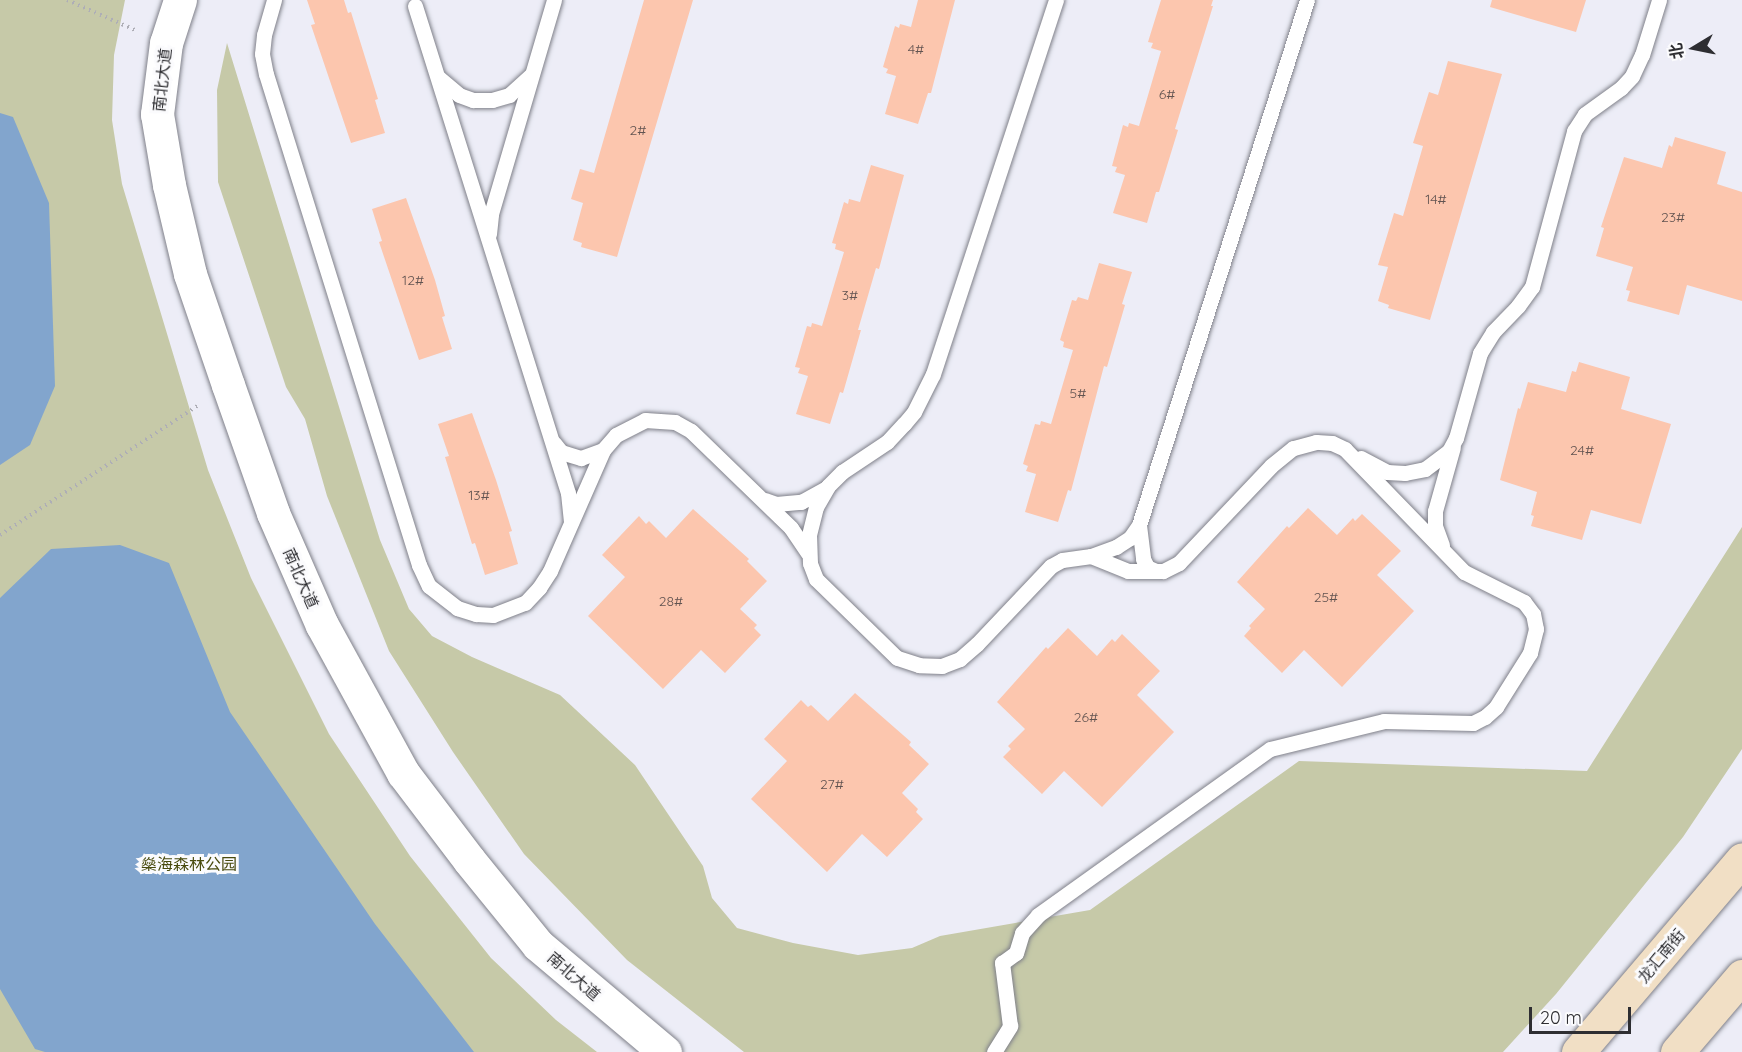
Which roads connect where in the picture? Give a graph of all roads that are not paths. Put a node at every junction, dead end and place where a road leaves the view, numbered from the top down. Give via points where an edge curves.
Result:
1 (180, 0) edge
2 (274, 0) edge
3 (554, 0) edge
4 (1056, 0) edge
5 (1306, 0) edge
6 (1659, 0) edge
7 (415, 6) dead end
8 (533, 72) junction
9 (437, 76) junction
10 (489, 244) junction
11 (1456, 438) junction
12 (552, 441) junction
13 (1346, 449) junction
14 (603, 450) junction
15 (828, 486) junction
16 (761, 498) junction
17 (1139, 525) junction
18 (570, 527) junction
19 (808, 553) junction
20 (1446, 553) junction
21 (1091, 556) junction
22 (1156, 571) junction
23 (1742, 860) edge
24 (1742, 976) edge
25 (665, 1052) edge
26 (994, 1052) edge
27 (1578, 1052) edge
28 (1677, 1052) edge

1 - 25 street, 南北大道 via 166,43 157,114 190,274 273,513 322,625 403,772 538,945
2 - 18 lane via 264,35 266,74 419,565 429,586 457,608 493,615 525,603 539,588
3 - 8 lane
4 - 15 lane via 925,392 914,412 887,442
5 - 17 lane
6 - 11 lane via 1632,76 1585,114 1574,131 1532,287 1480,353
7 - 9 lane
8 - 9 lane via 509,95 492,100 459,96
8 - 10 lane via 491,214
9 - 10 lane
10 - 12 lane
11 - 13 lane via 1436,463 1405,473 1387,472
11 - 20 lane via 1435,512 1438,538
12 - 14 lane via 561,452 581,458
12 - 18 lane via 571,507
13 - 20 lane
13 - 22 lane via 1316,442 1293,448 1179,563
14 - 16 lane via 616,435 637,423 675,422 691,431
14 - 18 lane
15 - 16 lane via 801,502 776,504
15 - 19 lane via 816,507 808,535
16 - 19 lane via 800,538
17 - 21 lane via 1130,538
17 - 22 lane via 1143,559 1147,567
19 - 21 lane via 816,579 897,658 919,665 942,666 960,659 977,644 1051,566 1062,560
20 - 26 lane via 1464,572 1524,602 1533,614 1533,645 1496,707 1473,723 1384,722 1270,749 1038,915 1022,933 1016,953 1002,963 1010,1026
21 - 22 lane via 1128,571
23 - 27 main road, 龙汇南街
24 - 28 main road

